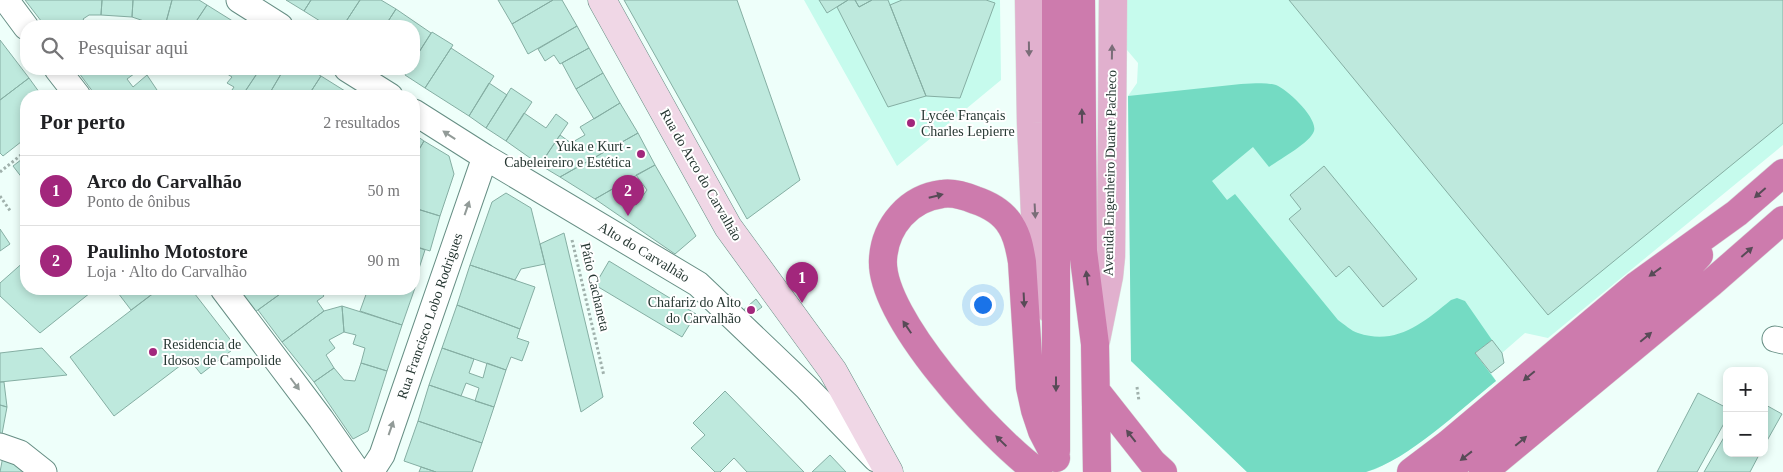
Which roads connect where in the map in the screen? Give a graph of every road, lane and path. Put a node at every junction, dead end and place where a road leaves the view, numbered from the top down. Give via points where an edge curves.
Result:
1 (6, 0) edge
2 (239, 0) edge
3 (602, 0) edge
4 (1029, 0) edge
5 (1056, 0) edge
6 (1081, 0) edge
7 (1112, 0) edge
8 (21, 20) edge
9 (271, 20) edge
10 (62, 75) edge
11 (357, 75) edge
12 (74, 90) edge
13 (380, 90) edge
14 (420, 116) edge
15 (20, 157) edge
16 (485, 158) junction
17 (0, 172) edge
18 (1783, 173) edge
19 (0, 196) edge
20 (564, 204) junction
21 (11, 212) dead end
22 (1737, 213) junction
23 (1783, 220) edge
24 (228, 295) edge
25 (1056, 335) junction
26 (1095, 344) junction
27 (604, 376) dead end
28 (1096, 391) junction
29 (0, 446) edge
30 (1050, 467) edge
31 (44, 472) edge
32 (358, 472) edge
33 (371, 472) edge
34 (889, 472) edge
35 (1096, 472) edge
36 (1163, 472) edge
37 (1411, 472) edge
38 (1445, 472) edge
39 (1483, 472) edge

1 - 8 street
2 - 9 street
3 - 34 street, Rua do Arco do Carvalhão via 728,227 833,371
4 -> 25 main road via 1035,214 1040,265
5 - 25 highway
26 -> 6 highway, Avenida Engenheiro Duarte Pacheco via 1083,251
26 -> 7 main road, Avenida Engenheiro Duarte Pacheco via 1111,256
10 - 12 street
11 - 13 street
16 -> 14 street, Alto do Carvalhão
15 - 17 path
16 - 20 street, Alto do Carvalhão
33 -> 16 street, Rua Francisco Lobo Rodrigues via 382,455
18 -> 22 highway
19 - 21 path
20 - 27 path, Pátio Cachaneta
20 - 34 street, Alto do Carvalhão via 698,284
22 -> 37 highway via 1637,285
22 -> 38 highway via 1654,304
39 -> 23 highway
24 -> 32 street
25 -> 30 highway
26 - 28 highway, Avenida Engenheiro Duarte Pacheco
28 - 35 highway, Avenida Engenheiro Duarte Pacheco
36 -> 28 highway
29 - 31 street via 20,453
30 -> 30 highway via 1026,463 984,424 935,367 903,322 891,298 882,260 891,228 915,203 943,194 960,195 988,204 1012,227 1022,262 1030,387

